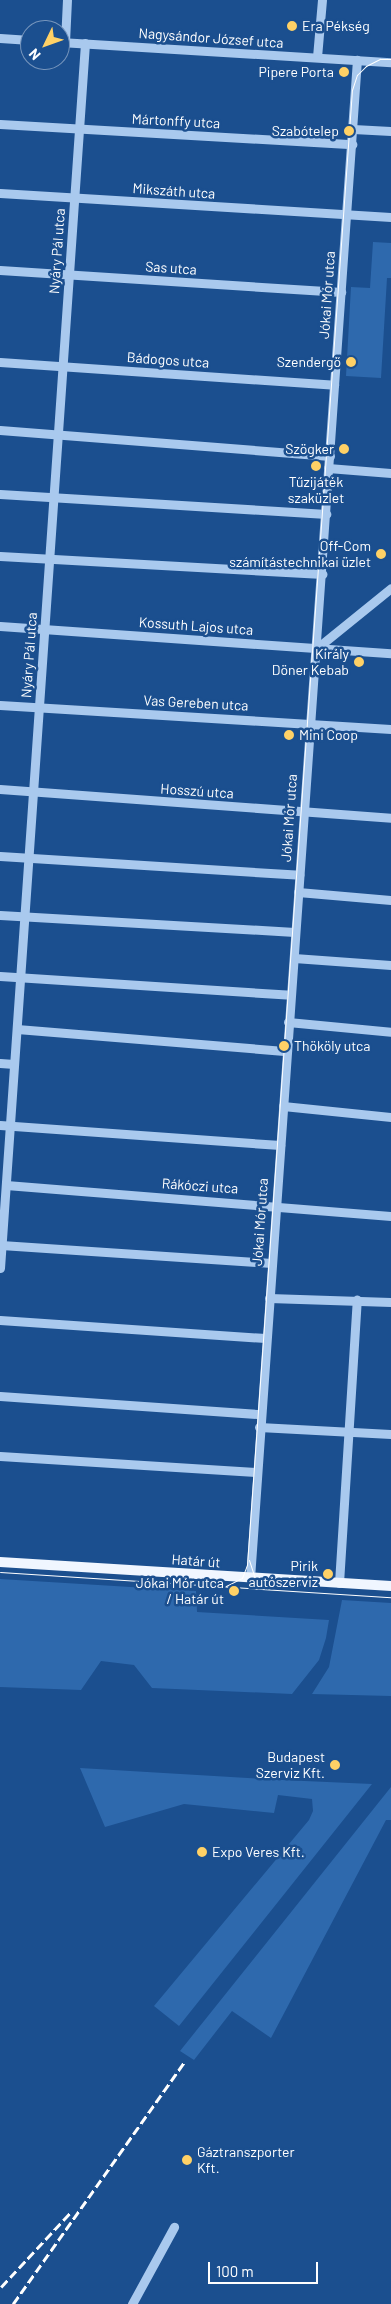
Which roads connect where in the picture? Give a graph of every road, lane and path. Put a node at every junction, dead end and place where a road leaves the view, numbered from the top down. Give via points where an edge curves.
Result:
1 (67, 0) edge
2 (322, 0) edge
3 (65, 20) edge
4 (0, 38) edge
5 (20, 39) edge
6 (70, 43) edge
7 (85, 44) junction
8 (318, 58) junction
9 (357, 60) junction
10 (391, 62) edge
11 (0, 124) edge
12 (352, 128) junction
13 (79, 129) junction
14 (391, 131) edge
15 (352, 144) junction
16 (0, 193) edge
17 (74, 198) junction
18 (346, 216) junction
19 (391, 217) edge
20 (0, 270) edge
21 (68, 275) junction
22 (341, 292) junction
23 (0, 362) edge
24 (62, 366) junction
25 (334, 384) junction
26 (0, 430) edge
27 (57, 434) junction
28 (330, 456) junction
29 (328, 468) junction
30 (391, 473) edge
31 (0, 494) edge
32 (54, 497) junction
33 (326, 514) junction
34 (0, 556) edge
35 (49, 559) junction
36 (322, 574) junction
37 (391, 588) edge
38 (0, 626) edge
39 (44, 629) junction
40 (317, 648) junction
41 (391, 653) edge
42 (0, 704) edge
43 (39, 707) junction
44 (310, 723) junction
45 (391, 729) edge
46 (0, 790) edge
47 (34, 792) junction
48 (303, 813) junction
49 (391, 818) edge
50 (0, 856) edge
51 (29, 858) junction
52 (299, 875) junction
53 (298, 892) junction
54 (391, 900) edge
55 (0, 915) edge
56 (25, 916) junction
57 (295, 932) junction
58 (294, 958) junction
59 (391, 965) edge
60 (0, 976) edge
61 (21, 978) junction
62 (290, 995) junction
63 (288, 1022) junction
64 (16, 1029) junction
65 (391, 1032) edge
66 (287, 1052) junction
67 (0, 1064) edge
68 (14, 1064) junction
69 (283, 1106) junction
70 (391, 1117) edge
71 (5, 1126) edge
72 (280, 1145) junction
73 (4, 1191) edge
74 (275, 1207) junction
75 (391, 1216) edge
76 (1, 1250) edge
77 (271, 1263) junction
78 (0, 1268) edge
79 (269, 1298) junction
80 (357, 1300) junction
81 (391, 1302) edge
82 (0, 1320) edge
83 (265, 1338) junction
84 (0, 1396) edge
85 (260, 1414) junction
86 (259, 1427) junction
87 (349, 1431) junction
88 (391, 1434) edge
89 (0, 1456) edge
90 (256, 1472) junction
91 (0, 1562) edge
92 (250, 1578) junction
93 (339, 1583) junction
94 (391, 1586) edge
95 (174, 2227) dead end
96 (132, 2304) edge

1 - 3 street
2 - 8 street
4 - 5 street
6 - 7 street, Nagysándor József utca
7 - 8 street, Nagysándor József utca
7 - 13 street, Nyáry Pál utca
8 - 9 street, Nagysándor József utca
9 - 10 street, Nagysándor József utca
9 - 12 street, Jókai Mór utca
11 - 13 street, Mártonffy utca
12 - 14 street
12 - 15 street, Jókai Mór utca
13 - 15 street, Mártonffy utca
13 - 17 street, Nyáry Pál utca
15 - 18 street, Jókai Mór utca
16 - 17 street, Mikszáth utca
17 - 18 street, Mikszáth utca
17 - 21 street, Nyáry Pál utca
18 - 19 street, Mikszáth utca
18 - 22 street, Jókai Mór utca
20 - 21 street, Sas utca
21 - 22 street, Sas utca
21 - 24 street, Nyáry Pál utca
22 - 25 street, Jókai Mór utca
23 - 24 street, Bádogos utca
24 - 25 street, Bádogos utca
24 - 27 street, Nyáry Pál utca
25 - 28 street, Jókai Mór utca
26 - 27 street
27 - 28 street
27 - 32 street, Nyáry Pál utca
28 - 29 street, Jókai Mór utca
29 - 30 street
29 - 33 street, Jókai Mór utca
31 - 32 street
32 - 33 street
32 - 35 street, Nyáry Pál utca
33 - 36 street, Jókai Mór utca
34 - 35 street
35 - 36 street
35 - 39 street, Nyáry Pál utca
36 - 40 street, Jókai Mór utca
37 - 40 street
38 - 39 street, Kossuth Lajos utca
39 - 40 street, Kossuth Lajos utca
39 - 43 street, Nyáry Pál utca
40 - 41 street, Kossuth Lajos utca
40 - 44 street, Jókai Mór utca
42 - 43 street, Vas Gereben utca
43 - 44 street, Vas Gereben utca
43 - 47 street, Nyáry Pál utca
44 - 45 street, Vas Gereben utca
44 - 48 street, Jókai Mór utca
46 - 47 street, Hosszú utca
47 - 48 street, Hosszú utca
47 - 51 street, Nyáry Pál utca
48 - 49 street, Hosszú utca
48 - 52 street, Jókai Mór utca
50 - 51 street
51 - 52 street
51 - 56 street, Nyáry Pál utca
52 - 53 street, Jókai Mór utca
53 - 54 street
53 - 57 street, Jókai Mór utca
55 - 56 street
56 - 57 street
56 - 61 street, Nyáry Pál utca
57 - 58 street, Jókai Mór utca
58 - 59 street
58 - 62 street, Jókai Mór utca
60 - 61 street
61 - 62 street
61 - 64 street, Nyáry Pál utca
62 - 63 street, Jókai Mór utca
63 - 65 street
63 - 66 street, Jókai Mór utca
64 - 66 street
64 - 68 street, Nyáry Pál utca
66 - 69 street, Jókai Mór utca
67 - 68 street
68 - 71 street, Nyáry Pál utca
69 - 70 street
69 - 72 street, Jókai Mór utca
71 - 72 street
71 - 73 street, Nyáry Pál utca
72 - 74 street, Jókai Mór utca
73 - 74 street, Rákóczi utca
73 - 76 street, Nyáry Pál utca
74 - 75 street, Rákóczi utca
74 - 77 street, Jókai Mór utca
76 - 77 street
76 - 78 street, Nyáry Pál utca
77 - 79 street, Jókai Mór utca
79 - 80 street
79 - 83 street, Jókai Mór utca
80 - 81 street
80 - 87 street
82 - 83 street
83 - 85 street, Jókai Mór utca
84 - 85 street
85 - 86 street, Jókai Mór utca
86 - 87 street
86 - 90 street, Jókai Mór utca
87 - 88 street
87 - 93 street
89 - 90 street
90 - 92 street, Jókai Mór utca
91 - 92 main road, Határ út
92 - 93 main road, Határ út
93 - 94 main road, Határ út
95 - 96 street

